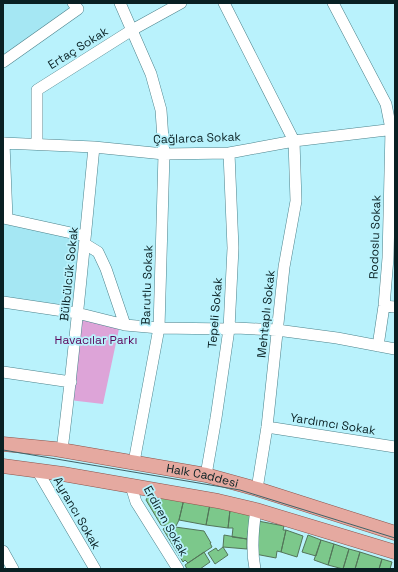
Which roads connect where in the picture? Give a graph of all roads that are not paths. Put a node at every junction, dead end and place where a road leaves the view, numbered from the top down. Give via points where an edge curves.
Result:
1 (120, 3) edge
2 (181, 3) edge
3 (224, 3) edge
4 (333, 3) edge
5 (76, 6) edge
6 (132, 30) junction
7 (3, 62) edge
8 (390, 102) edge
9 (393, 129) edge
10 (294, 141) junction
11 (4, 143) edge
12 (37, 144) junction
13 (94, 147) junction
14 (229, 153) junction
15 (164, 154) junction
16 (5, 218) edge
17 (85, 240) junction
18 (3, 302) edge
19 (390, 306) edge
20 (77, 313) junction
21 (125, 325) junction
22 (159, 328) junction
23 (229, 329) junction
24 (276, 330) junction
25 (378, 346) junction
26 (395, 348) edge
27 (3, 372) edge
28 (70, 382) junction
29 (267, 427) junction
30 (3, 444) edge
31 (395, 447) edge
32 (62, 450) junction
33 (134, 462) junction
34 (3, 466) edge
35 (37, 470) junction
36 (206, 475) junction
37 (131, 486) junction
38 (258, 490) junction
39 (256, 510) junction
40 (395, 533) edge
41 (3, 551) edge
42 (395, 552) edge
43 (13, 569) edge
44 (95, 569) edge
45 (178, 569) edge
46 (256, 569) edge

1 - 6 street, Barutlu Sokak
2 - 6 street, Ertaç Sokak
3 - 10 street
4 - 8 street, Rodoslu Sokak
5 - 7 street
6 - 12 street, Ertaç Sokak via 37,90
6 - 15 street, Barutlu Sokak via 151,74 162,110
8 - 9 street, Rodoslu Sokak
9 - 10 street, Çağlarca Sokak
9 - 19 street, Rodoslu Sokak via 389,216
10 - 14 street, Çağlarca Sokak
10 - 24 street, Mehtaplı Sokak via 296,201
11 - 12 street, Çağlarca Sokak
11 - 16 street
12 - 13 street, Çağlarca Sokak
13 - 15 street, Çağlarca Sokak
13 - 17 street, Bülbülcük Sokak
14 - 15 street, Çağlarca Sokak
14 - 23 street, Tepeli Sokak via 233,248
15 - 22 street, Barutlu Sokak
16 - 17 street
17 - 20 street, Bülbülcük Sokak
17 - 21 street via 98,252 106,268
18 - 20 street
19 - 25 street, Rodoslu Sokak
20 - 21 street
20 - 28 street, Bülbülcük Sokak
21 - 22 street
22 - 23 street
22 - 33 street, Barutlu Sokak
23 - 24 street
23 - 36 street, Tepeli Sokak
24 - 25 street
24 - 29 street, Mehtaplı Sokak
25 - 26 street
27 - 28 street
28 - 32 street, Bülbülcük Sokak
29 - 31 street, Yardımcı Sokak
29 - 38 street, Mehtaplı Sokak
30 - 32 main road, Halk Caddesi
32 - 33 main road, Halk Caddesi
33 - 36 main road, Halk Caddesi
34 - 35 main road, Halk Caddesi
35 - 37 main road, Halk Caddesi
35 - 44 street, Ayrancı Sokak
36 - 38 main road, Halk Caddesi
37 - 39 main road, Halk Caddesi
37 - 45 street, Erdiren Sokak via 136,502
38 - 40 main road, Halk Caddesi
39 - 42 main road, Halk Caddesi
39 - 46 street via 253,533
41 - 43 street

